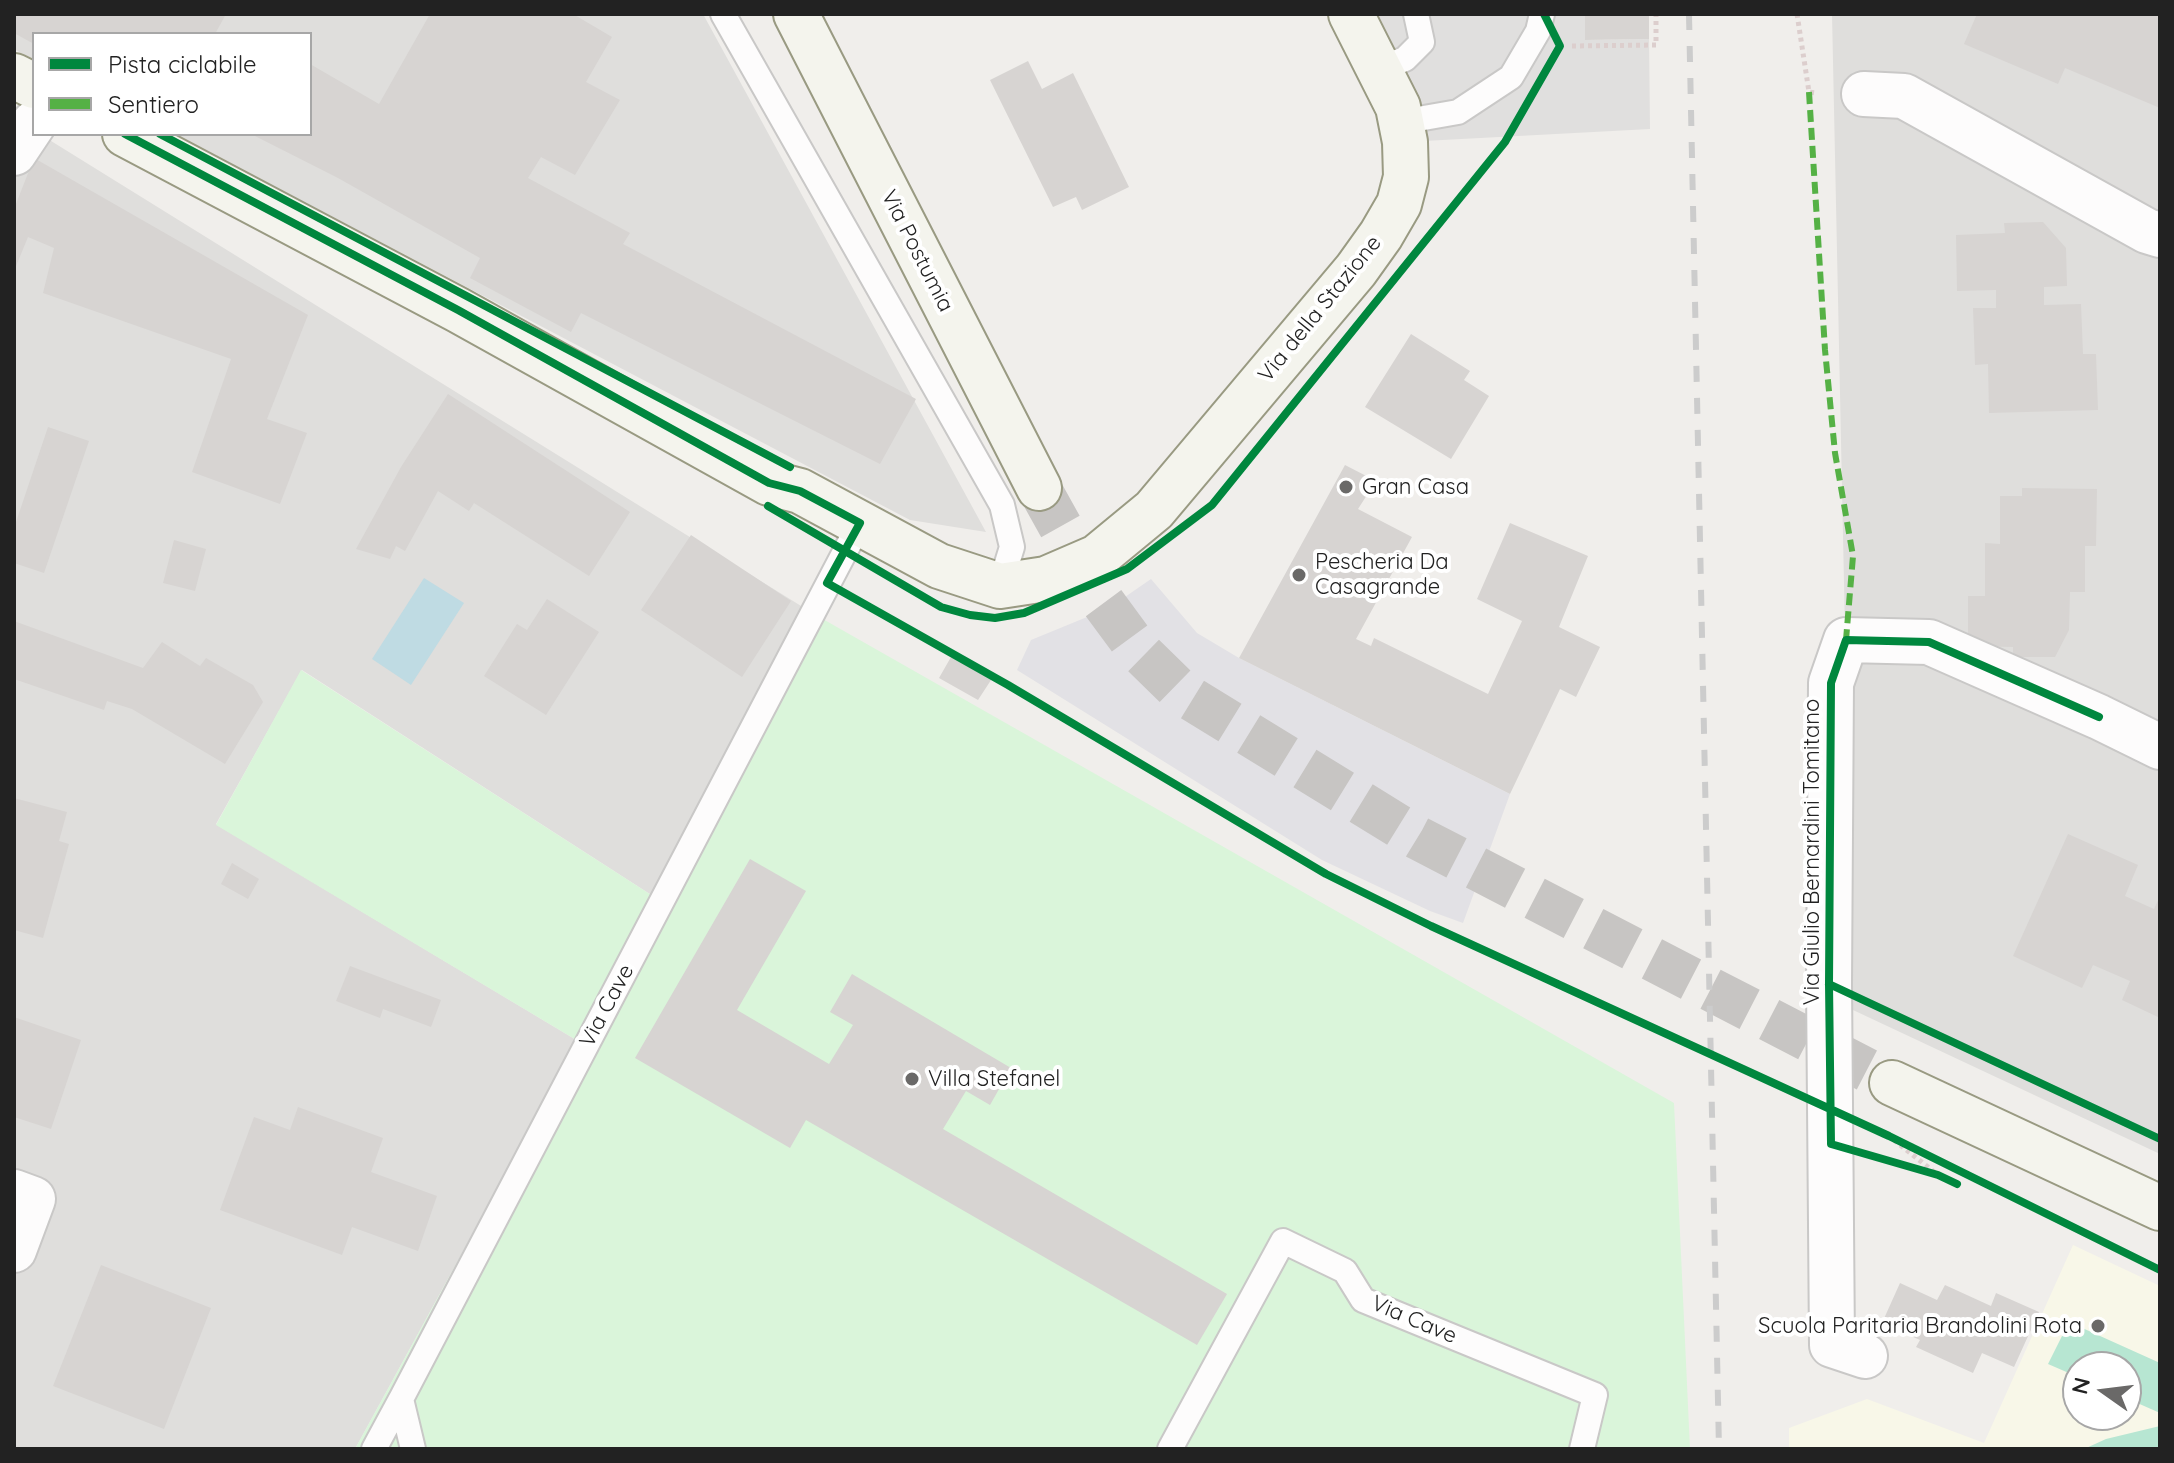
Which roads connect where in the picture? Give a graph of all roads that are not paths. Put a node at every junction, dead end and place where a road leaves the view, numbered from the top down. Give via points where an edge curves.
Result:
1 (723, 14) edge
2 (796, 14) edge
3 (1351, 14) edge
4 (1416, 14) edge
5 (1542, 14) edge
6 (1379, 69) junction
7 (14, 76) edge
8 (32, 85) edge
9 (1864, 94) road end
10 (1401, 122) junction
11 (32, 126) edge
12 (129, 136) edge
13 (14, 153) edge
14 (2160, 235) edge
15 (1039, 488) tunnel mouth
16 (860, 523) junction
17 (1000, 586) junction
18 (2160, 747) edge
19 (1892, 1083) tunnel mouth
20 (14, 1192) edge
21 (2160, 1208) edge
22 (14, 1250) edge
23 (1865, 1356) dead end
24 (401, 1399) junction
25 (374, 1449) edge
26 (413, 1449) edge
27 (1170, 1449) edge
28 (1582, 1449) edge

1 - 17 lane via 1002,505 1012,547
2 - 15 street, Via Postumia
3 - 6 street, Via della Stazione
4 - 6 lane via 1422,42 1405,59
5 - 10 lane via 1511,77 1458,112
6 - 10 street, Via della Stazione
7 - 8 street
9 - 14 street via 1904,96
10 - 17 street, Via della Stazione via 1406,177 1399,204 1381,235 1154,510 1097,557 1046,579
11 - 13 street
12 - 16 street via 769,483 800,491
16 - 17 street via 939,566
16 - 24 lane, Via Cave
18 - 23 street, Via Giulio Bernardini Tomitano via 1929,642 1846,640 1831,683 1832,1345
19 - 21 street
20 - 22 street via 33,1199
24 - 25 lane, Via Cave
24 - 26 lane
27 - 28 lane, Via Cave via 1283,1241 1345,1271 1363,1300 1595,1395

